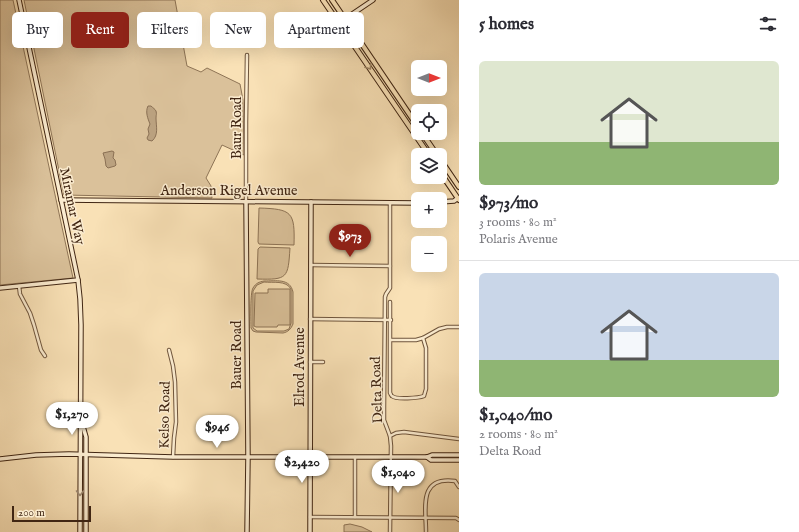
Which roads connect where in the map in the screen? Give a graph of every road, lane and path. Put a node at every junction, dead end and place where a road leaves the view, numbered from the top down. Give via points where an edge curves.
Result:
1 (19, 0) edge
2 (323, 0) edge
3 (332, 0) edge
4 (373, 0) edge
5 (331, 12) edge
6 (340, 12) edge
7 (355, 12) edge
8 (364, 47) edge
9 (356, 48) edge
10 (247, 56) dead end
11 (411, 117) edge
12 (424, 148) edge
13 (447, 169) edge
14 (447, 182) edge
15 (459, 187) edge
16 (458, 199) edge
17 (61, 200) junction
18 (246, 202) junction
19 (311, 202) junction
20 (411, 202) edge
21 (447, 202) edge
22 (390, 203) junction
23 (310, 265) junction
24 (390, 266) junction
25 (78, 280) junction
26 (19, 286) junction
27 (0, 288) edge
28 (390, 302) dead end
29 (310, 319) junction
30 (385, 320) junction
31 (391, 320) junction
32 (459, 327) edge
33 (422, 338) junction
34 (391, 340) junction
35 (169, 350) dead end
36 (45, 356) dead end
37 (310, 362) junction
38 (323, 362) dead end
39 (81, 420) junction
40 (390, 436) junction
41 (459, 439) edge
42 (80, 454) junction
43 (86, 455) junction
44 (459, 455) edge
45 (173, 457) junction
46 (248, 457) junction
47 (310, 457) junction
48 (356, 457) junction
49 (390, 457) junction
50 (426, 457) junction
51 (0, 459) edge
52 (459, 460) edge
53 (459, 487) edge
54 (310, 517) junction
55 (355, 517) junction
56 (426, 517) junction
57 (390, 518) junction
58 (459, 520) edge
59 (80, 532) edge
60 (86, 532) edge
61 (247, 532) edge
62 (310, 532) edge
63 (390, 532) edge
64 (426, 532) edge

1 - 17 street, Miramar Way
2 - 5 main road
3 - 6 main road
4 - 7 street
8 - 11 main road
9 -> 12 main road
10 - 18 street, Baur Road
13 - 15 main road
14 - 16 main road
16 - 21 street
17 - 18 street, Anderson Rigel Avenue
17 - 25 street, Miramar Way
18 - 19 street, Anderson Rigel Avenue
18 - 46 street, Bauer Road
19 - 22 street, Anderson Rigel Avenue
19 - 23 street, Elrod Avenue
20 - 22 street, Anderson Rigel Avenue
22 - 24 street
23 - 24 street
23 - 29 street, Elrod Avenue
24 - 30 street, Delta Road via 390,288 385,297
25 - 26 street
25 - 39 street, Miramar Way via 81,325
26 - 27 street
26 - 36 street
28 - 31 street, Delta Road
29 - 30 street
29 - 37 street, Elrod Avenue
30 - 31 street
30 - 40 street, Delta Road via 384,420
31 - 34 street, Delta Road
32 - 33 street via 439,329
33 - 34 street
33 - 34 street, Delta Road via 426,348 426,389 424,396 420,398 396,398 390,393
35 - 45 street, Kelso Road via 176,382
37 - 38 street
37 - 47 street, Elrod Avenue
39 - 42 street, Miramar Way
39 - 43 street, Miramar Way via 86,437
40 - 41 street via 404,432
40 - 49 street, Delta Road
42 - 43 street
42 - 51 street
42 -> 59 street, Miramar Way
43 - 45 street
43 - 60 street, Miramar Way
44 - 50 street
45 - 46 street
46 - 47 street
46 - 61 street, Bauer Road
47 - 48 street
47 - 54 street, Elrod Avenue
48 - 49 street
48 - 55 street
49 - 50 street
49 - 57 street, Delta Road
50 - 52 street via 431,460
53 - 56 street via 455,481 441,480 429,488 426,496
54 - 55 street
54 - 62 street, Elrod Avenue
55 - 57 street
56 - 57 street
56 - 58 street
56 - 64 street
57 - 63 street, Delta Road

